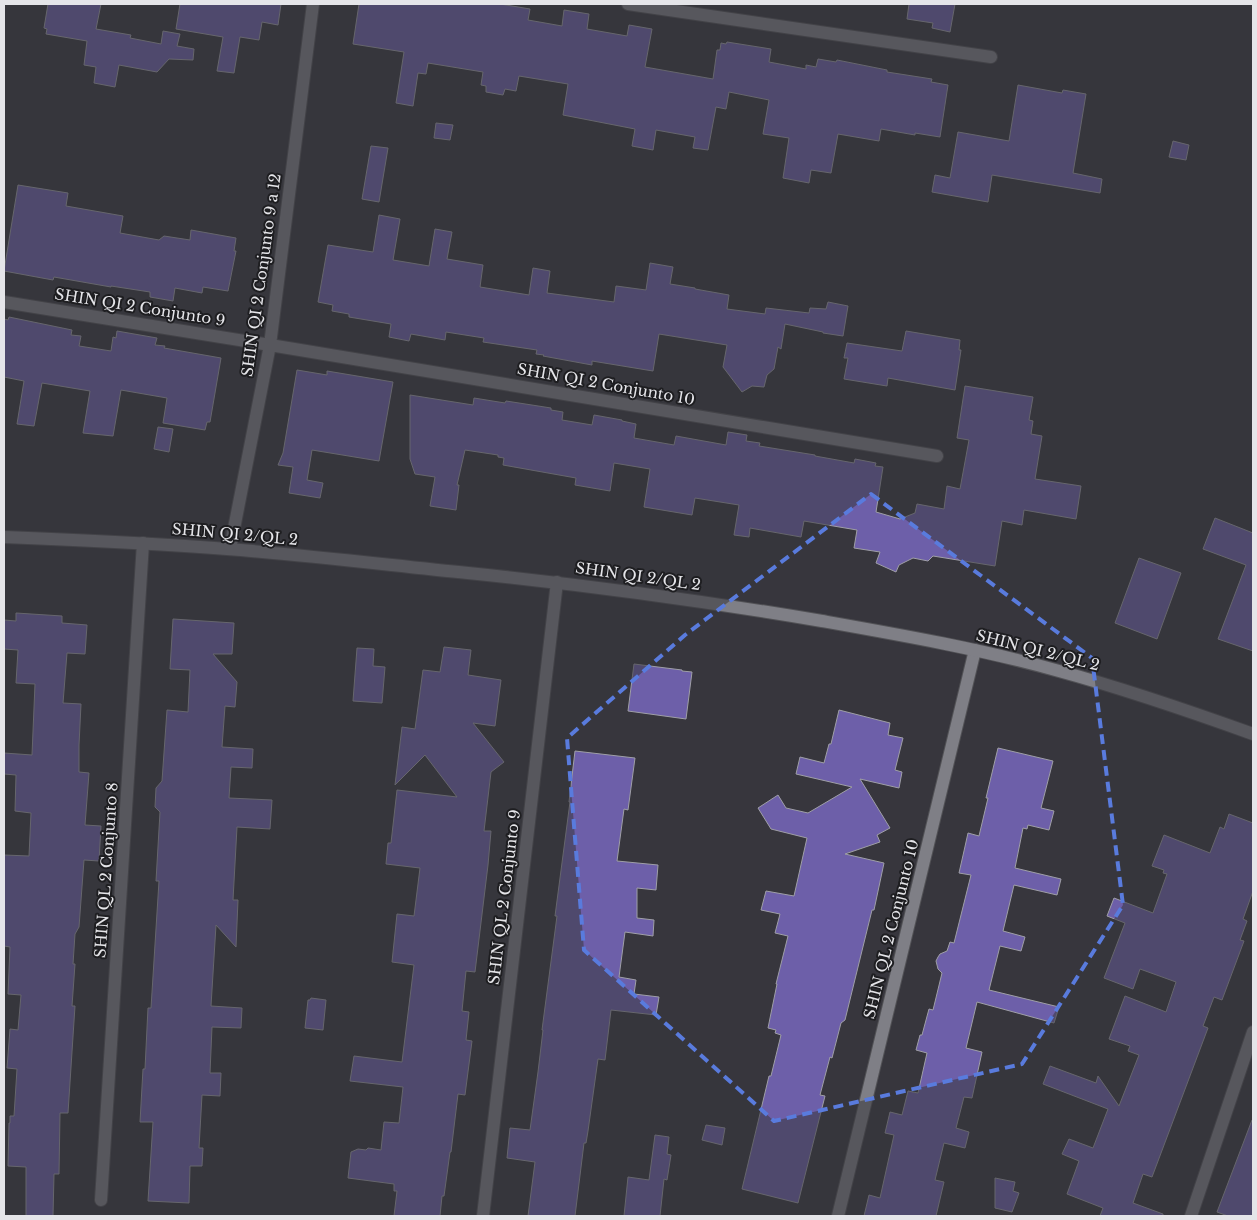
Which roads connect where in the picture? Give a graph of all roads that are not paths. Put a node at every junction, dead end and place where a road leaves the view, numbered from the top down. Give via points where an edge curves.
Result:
1 (313, 4) edge
2 (628, 4) edge
3 (991, 57) dead end
4 (4, 302) edge
5 (270, 344) junction
6 (937, 456) dead end
7 (4, 537) edge
8 (143, 543) junction
9 (230, 549) junction
10 (557, 582) junction
11 (975, 650) junction
12 (1253, 734) edge
13 (1253, 1032) edge
14 (101, 1200) dead end
15 (483, 1216) edge
16 (838, 1216) edge
17 (1191, 1216) edge

1 - 5 street, SHIN QI 2 Conjunto 9 a 12
2 - 3 street
4 - 5 street, SHIN QI 2 Conjunto 9
5 - 6 street, SHIN QI 2 Conjunto 10
5 - 9 street, SHIN QI 2 Conjunto 9 a 12
7 - 8 street, SHIN QI 2/QL 2
8 - 9 street, SHIN QI 2/QL 2
8 - 14 street, SHIN QL 2 Conjunto 8
9 - 10 street, SHIN QI 2/QL 2
10 - 11 street, SHIN QI 2/QL 2 via 754,609
10 - 15 street, SHIN QL 2 Conjunto 9
11 - 12 street, SHIN QI 2/QL 2 via 1124,689
11 - 16 street, SHIN QL 2 Conjunto 10
13 - 17 street

